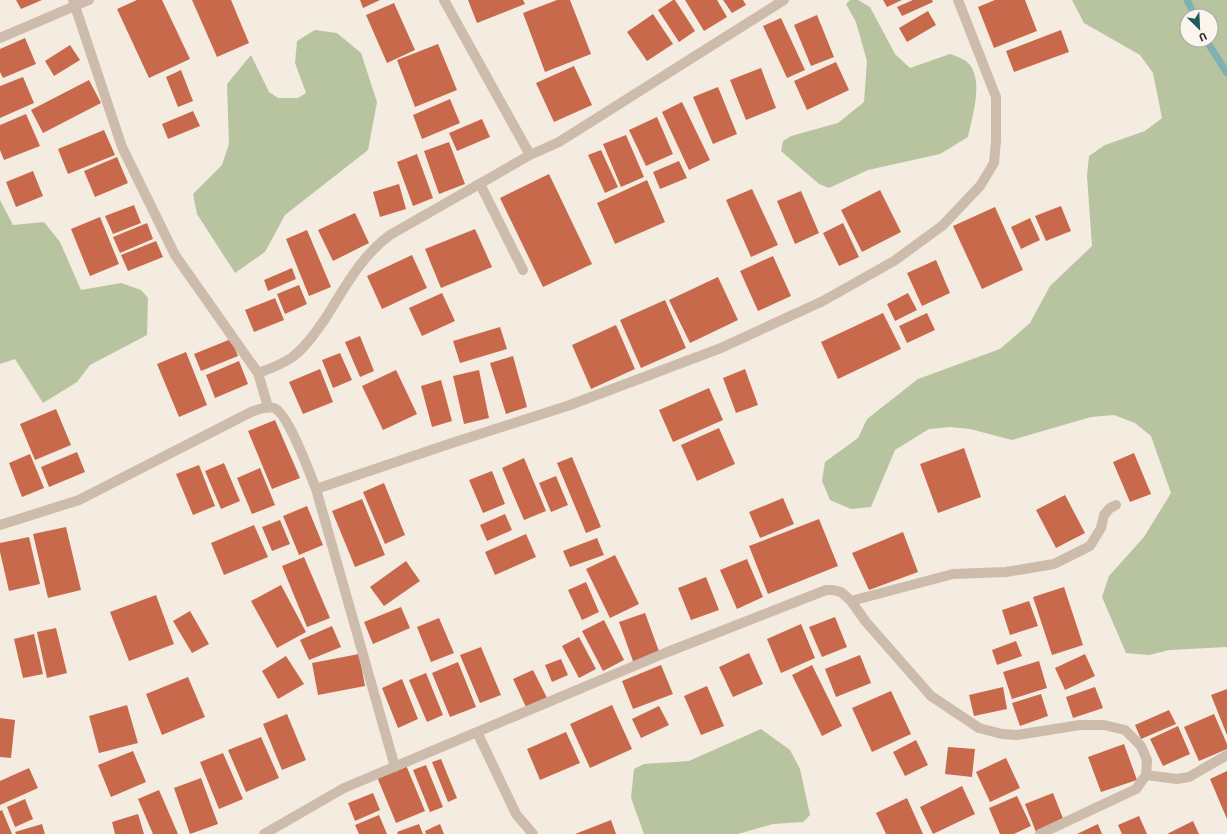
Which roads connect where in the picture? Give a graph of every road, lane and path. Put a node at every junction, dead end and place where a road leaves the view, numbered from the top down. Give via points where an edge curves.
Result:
1 (89, 0) edge
2 (444, 0) edge
3 (784, 0) edge
4 (958, 0) edge
5 (74, 3) edge
6 (0, 38) edge
7 (530, 155) junction
8 (480, 184) junction
9 (523, 270) dead end
10 (258, 373) junction
11 (268, 407) junction
12 (316, 489) junction
13 (1116, 505) dead end
14 (0, 525) edge
15 (851, 601) junction
16 (477, 732) junction
17 (1227, 755) edge
18 (395, 767) junction
19 (1146, 775) junction
20 (264, 834) edge
21 (533, 834) edge
22 (1040, 834) edge

1 - 5 street
2 - 7 street
3 - 7 street via 559,142
4 - 12 street via 996,97 996,141 994,163 980,186 942,226 894,261 823,301 721,348 570,405
5 - 6 street
5 - 10 street via 122,147 156,217 175,255
7 - 8 street
8 - 9 street
8 - 10 street via 380,242 363,261 305,345 291,358
10 - 11 street
11 - 12 street via 281,412 296,440
11 - 14 street via 253,411 79,500
12 - 18 street
13 - 15 street via 1104,515 1101,528 1090,546 1054,564 1006,572 953,574
15 - 16 street via 841,592 826,590 665,653
15 - 19 street via 866,622 931,696 979,728 1017,735 1080,725 1104,725 1125,730 1141,746 1147,760
16 - 18 street
16 - 21 street via 516,814
17 - 19 street via 1189,777 1177,779
18 - 20 street via 344,788
19 - 22 street via 1136,789

